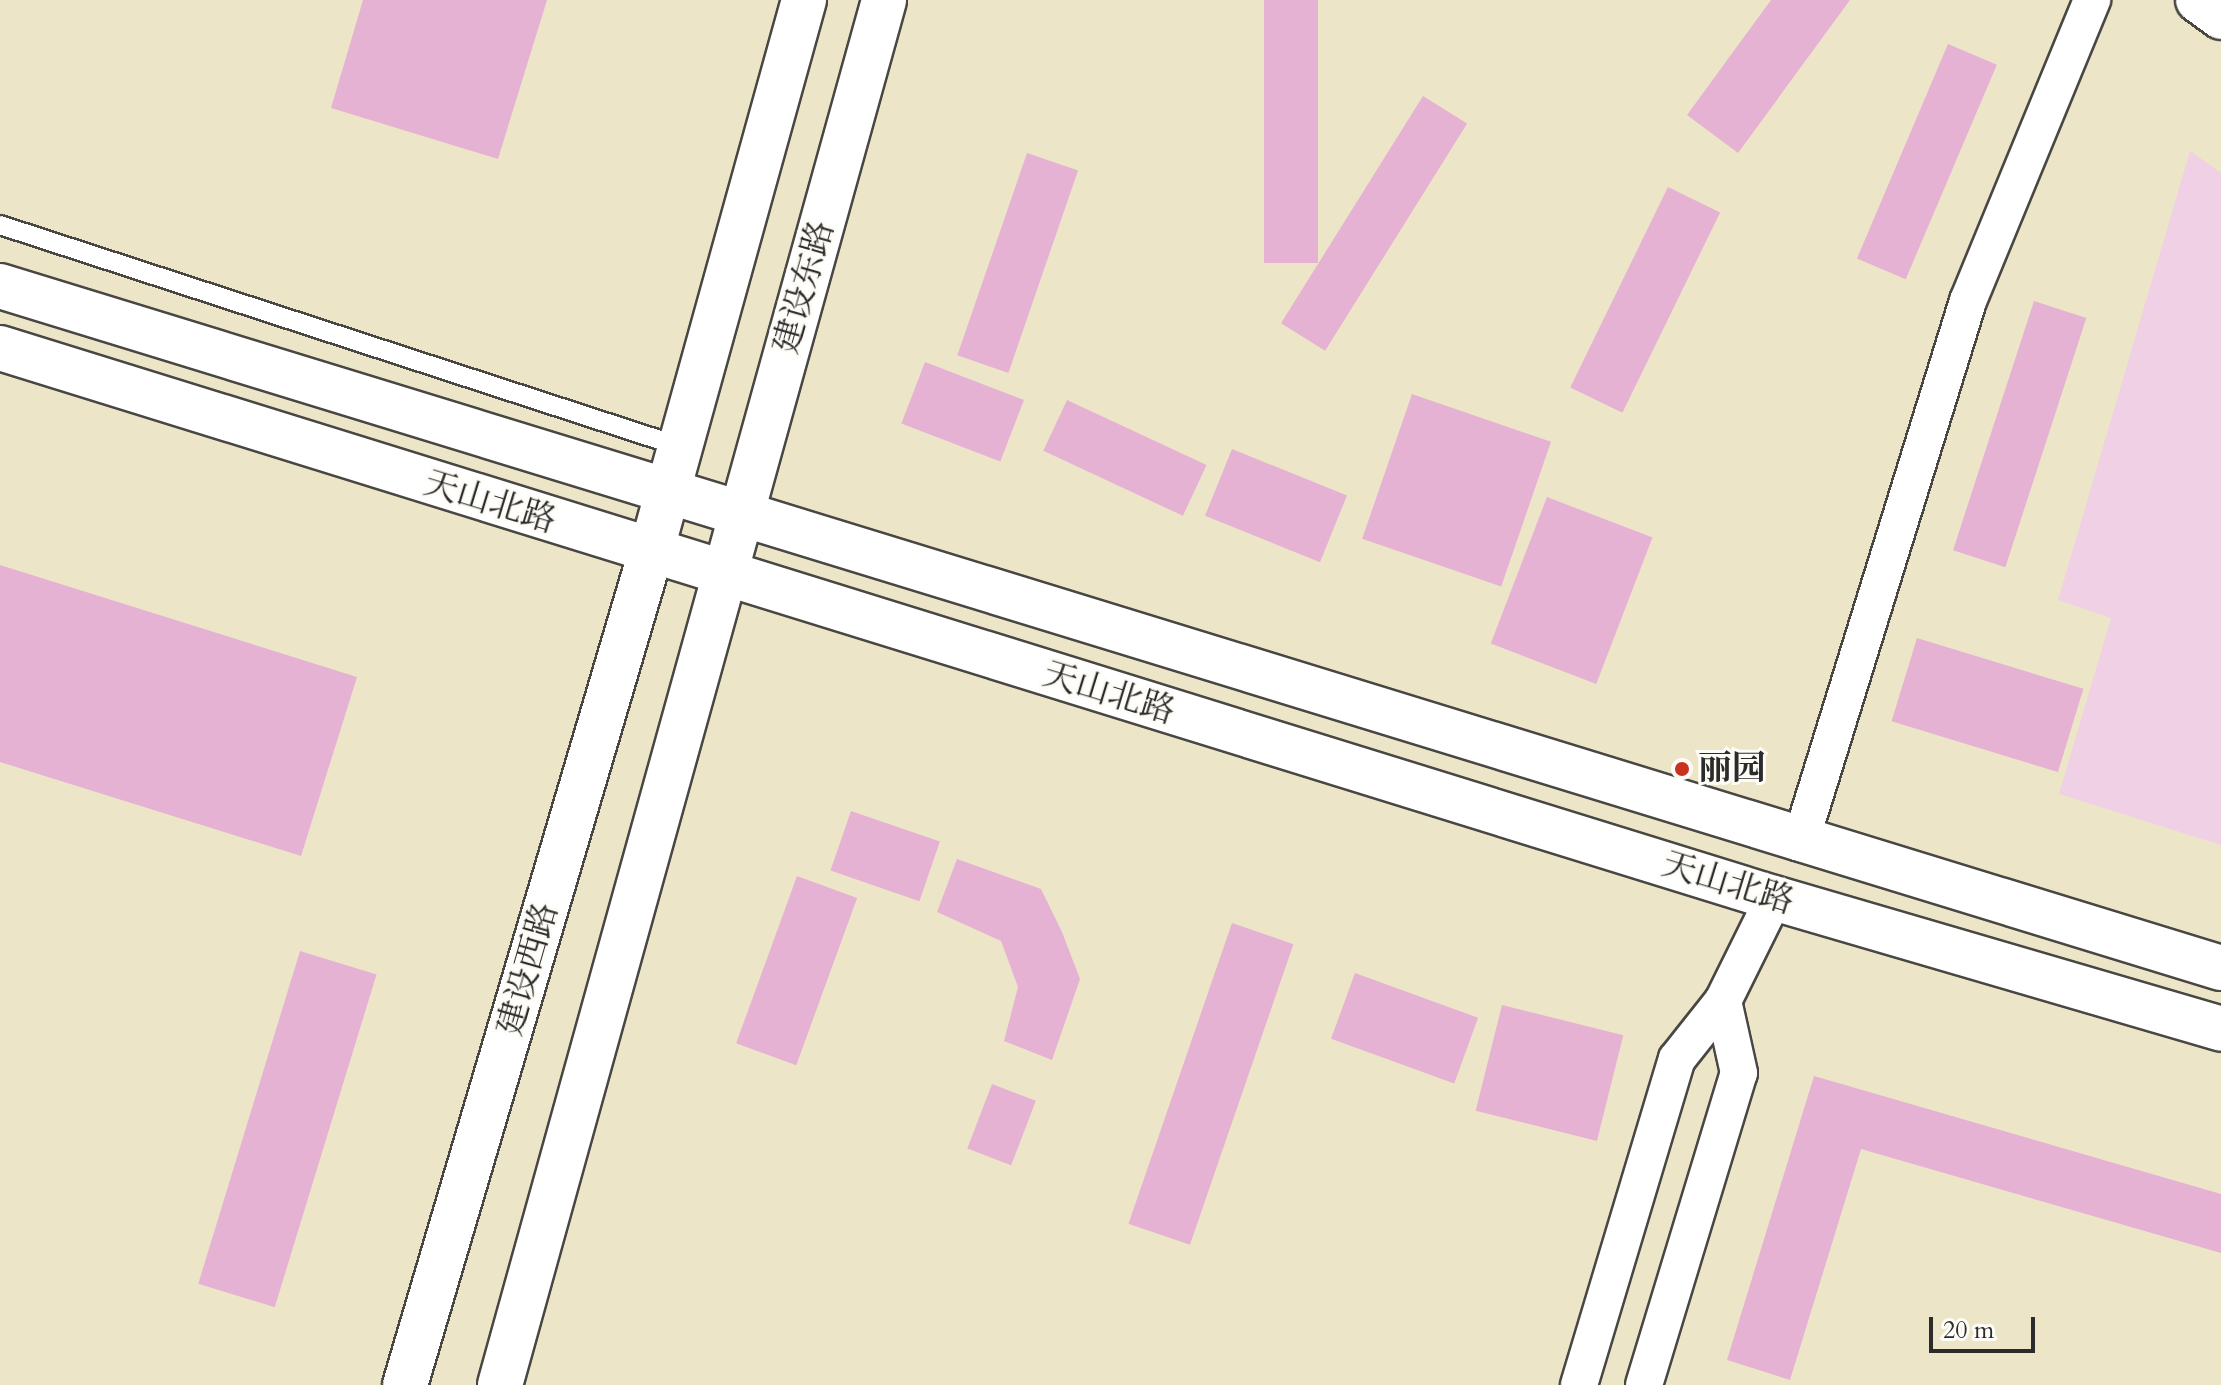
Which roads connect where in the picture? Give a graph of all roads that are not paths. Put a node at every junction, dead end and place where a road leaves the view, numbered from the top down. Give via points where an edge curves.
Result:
1 (804, 0) edge
2 (884, 0) edge
3 (2092, 0) edge
4 (2198, 0) edge
5 (2221, 17) edge
6 (0, 225) edge
7 (0, 286) edge
8 (0, 348) edge
9 (678, 446) junction
10 (666, 491) junction
11 (740, 515) junction
12 (651, 552) junction
13 (724, 574) junction
14 (1800, 843) junction
15 (1774, 898) junction
16 (2221, 968) edge
17 (1723, 1001) junction
18 (2221, 1029) edge
19 (405, 1385) edge
20 (500, 1385) edge
21 (1579, 1385) edge
22 (1644, 1385) edge

1 - 9 main road
2 - 11 main road, 建设东路
3 - 14 street via 1968,301
4 - 5 main road
6 - 9 lane
7 - 10 main road
8 - 12 main road, 天山北路
9 - 10 main road
10 - 11 main road
10 - 12 main road
11 - 13 main road, 建设东路
11 - 14 main road
12 - 13 main road, 天山北路
12 - 19 main road, 建设西路
13 - 15 main road, 天山北路
13 - 20 main road
14 - 16 main road
15 - 17 street
15 - 18 main road, 天山北路
17 - 21 street via 1677,1059
17 - 22 street via 1739,1073

